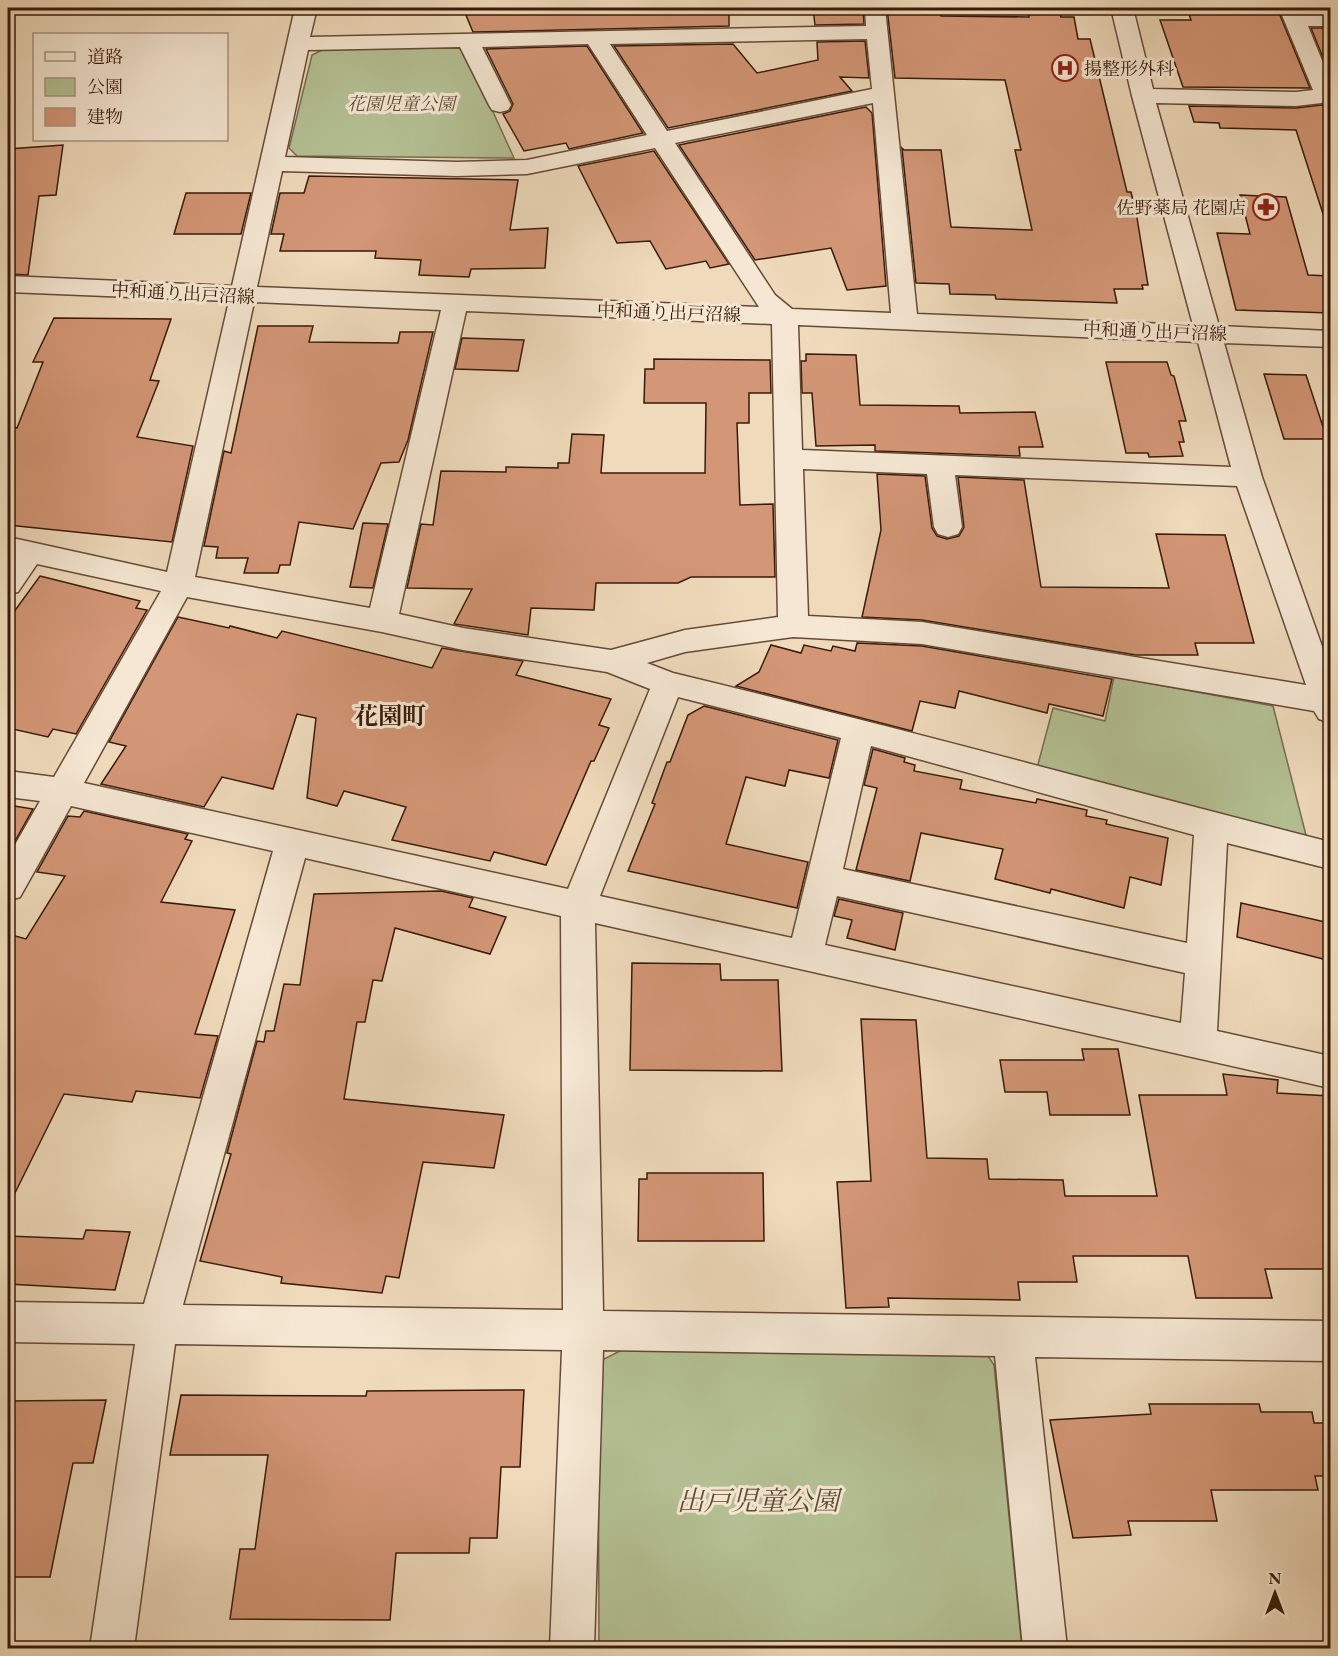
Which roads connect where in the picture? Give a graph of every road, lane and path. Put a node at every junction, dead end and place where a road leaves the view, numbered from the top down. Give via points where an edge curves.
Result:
1 (306, 8) edge
2 (875, 8) edge
3 (1122, 8) edge
4 (1292, 14) edge
5 (1330, 20) edge
6 (876, 32) junction
7 (595, 38) junction
8 (468, 41) junction
9 (299, 44) junction
10 (882, 94) junction
11 (1143, 96) junction
12 (1328, 96) edge
13 (500, 105) dead end
14 (661, 141) junction
15 (273, 164) junction
16 (8, 284) edge
17 (242, 295) junction
18 (455, 304) junction
19 (785, 316) junction
20 (905, 321) junction
21 (1208, 333) junction
22 (1330, 339) edge
23 (788, 459) junction
24 (940, 465) junction
25 (1248, 477) junction
26 (948, 528) dead end
27 (19, 549) edge
28 (8, 584) edge
29 (179, 585) junction
30 (382, 621) junction
31 (793, 626) junction
32 (611, 661) junction
33 (668, 683) junction
34 (1329, 706) edge
35 (859, 730) junction
36 (8, 784) edge
37 (63, 791) junction
38 (1211, 826) junction
39 (293, 841) junction
40 (1330, 855) edge
41 (824, 879) junction
42 (8, 887) edge
43 (578, 907) junction
44 (805, 957) junction
45 (1203, 962) junction
46 (1198, 1043) junction
47 (1330, 1072) edge
48 (8, 1322) edge
49 (158, 1324) junction
50 (583, 1329) junction
51 (1013, 1336) junction
52 (1330, 1341) edge
53 (112, 1648) edge
54 (572, 1648) edge
55 (1045, 1648) edge

1 - 9 street
2 - 6 street
3 - 11 street
4 - 5 street
4 - 12 street
6 - 7 street
6 - 10 street
7 - 8 street
7 - 14 street
8 - 9 street
8 - 13 street
9 - 15 street
10 - 14 street
10 - 20 street
11 - 12 street
11 - 21 street
14 - 15 street via 527,167
14 - 19 street via 766,300
15 - 17 street
16 - 17 street, 中和通り出戸沼線
17 - 18 street, 中和通り出戸沼線
17 - 29 street
18 - 19 street, 中和通り出戸沼線
18 - 30 street
19 - 20 street, 中和通り出戸沼線
19 - 23 street
20 - 21 street, 中和通り出戸沼線
21 - 22 street, 中和通り出戸沼線
21 - 25 street
23 - 24 street
23 - 31 street
24 - 25 street
24 - 26 street
25 - 34 street
27 - 28 street
27 - 29 street
29 - 30 street
29 - 37 street
30 - 32 street via 463,639
31 - 32 street via 685,641
31 - 34 street via 922,633
32 - 33 street
33 - 35 street
33 - 43 street
35 - 38 street
35 - 41 street
36 - 37 street
37 - 39 street
37 - 42 street
38 - 40 street
38 - 45 street
39 - 43 street
39 - 49 street
41 - 44 street
41 - 45 street
43 - 44 street
43 - 50 street
44 - 46 street
45 - 46 street
46 - 47 street
48 - 49 street
49 - 50 street
49 - 53 street
50 - 51 street
50 - 54 street
51 - 52 street
51 - 55 street

